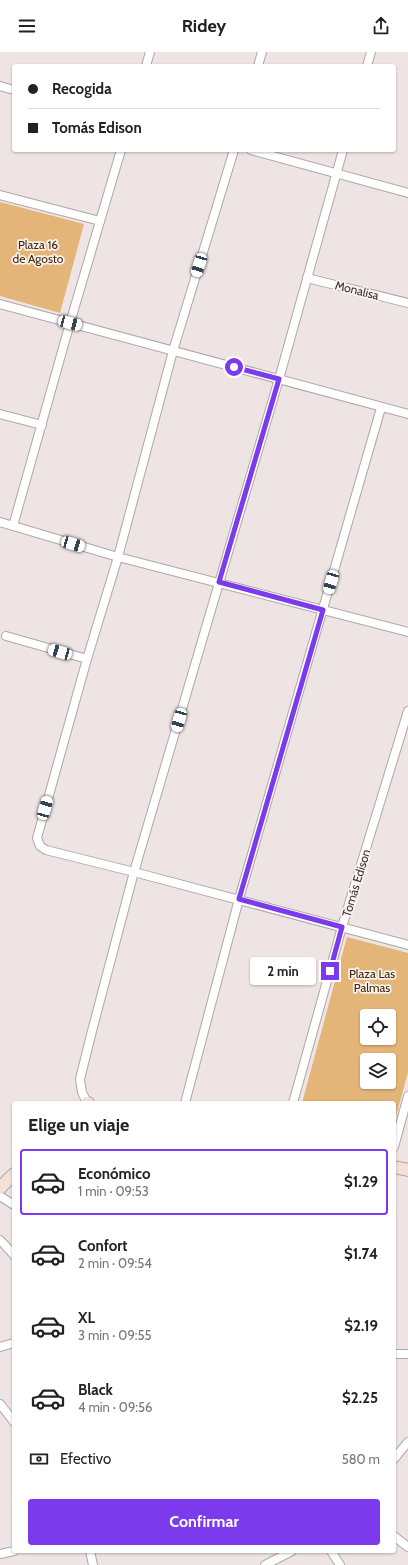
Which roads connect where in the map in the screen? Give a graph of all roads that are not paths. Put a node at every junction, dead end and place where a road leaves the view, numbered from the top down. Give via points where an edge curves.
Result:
1 (150, 52) edge
2 (262, 52) edge
3 (371, 52) edge
4 (147, 64) edge
5 (259, 64) edge
6 (368, 64) edge
7 (0, 86) edge
8 (12, 89) edge
9 (120, 152) edge
10 (233, 152) edge
11 (258, 152) edge
12 (342, 152) edge
13 (336, 174) junction
14 (408, 192) edge
15 (0, 195) edge
16 (100, 221) junction
17 (307, 278) junction
18 (408, 303) edge
19 (0, 304) edge
20 (70, 323) junction
21 (173, 351) junction
22 (279, 379) junction
23 (381, 408) junction
24 (0, 414) edge
25 (408, 414) edge
26 (42, 424) junction
27 (0, 522) edge
28 (13, 526) junction
29 (118, 557) junction
30 (219, 582) junction
31 (323, 610) junction
32 (408, 632) edge
33 (6, 636) dead end
34 (87, 659) junction
35 (408, 710) edge
36 (134, 872) junction
37 (239, 899) junction
38 (342, 927) junction
39 (408, 945) edge
40 (408, 1096) edge
41 (87, 1101) edge
42 (186, 1101) edge
43 (294, 1101) edge
44 (396, 1140) edge
45 (396, 1167) edge
46 (408, 1170) edge
47 (12, 1176) edge
48 (0, 1188) edge
49 (0, 1196) edge
50 (12, 1204) edge
51 (0, 1240) edge
52 (12, 1253) edge
53 (12, 1344) edge
54 (0, 1347) edge
55 (396, 1354) edge
56 (408, 1354) edge
57 (0, 1404) edge
58 (12, 1419) edge
59 (408, 1442) edge
60 (396, 1457) edge
61 (396, 1538) edge
62 (408, 1547) edge
63 (12, 1551) edge
64 (90, 1553) edge
65 (288, 1553) edge
66 (332, 1553) edge
67 (0, 1554) edge
68 (93, 1565) edge
69 (265, 1565) edge
70 (340, 1565) edge

1 - 4 street
2 - 5 street
3 - 6 street
7 - 8 street
9 - 16 street
10 - 21 street
11 - 13 street
12 - 13 street
13 - 14 street
13 - 17 street
15 - 16 street
16 - 20 street
17 - 18 street, Monalisa
17 - 22 street
19 - 20 street
20 - 21 street
20 - 26 street
21 - 22 street
21 - 29 street
22 - 23 street
22 - 30 street
23 - 25 street
23 - 31 street
24 - 26 street
26 - 28 street
27 - 28 street
28 - 29 street
29 - 30 street
29 - 34 street
30 - 31 street
30 - 36 street
31 - 32 street
31 - 37 street
33 - 34 street
34 - 36 street via 37,838 40,846 46,850
35 - 38 street, Tomás Edison
36 - 37 street
36 - 41 street via 80,1079
37 - 38 street
37 - 42 street
38 - 39 street
38 - 43 street, Tomás Edison
40 - 44 street
45 - 46 street
47 - 48 street
49 - 50 street
51 - 52 street
53 - 54 street
55 - 56 street
57 - 58 street
59 - 60 street
61 - 62 street
63 - 67 street
64 - 68 street
65 - 69 street
66 - 70 street

